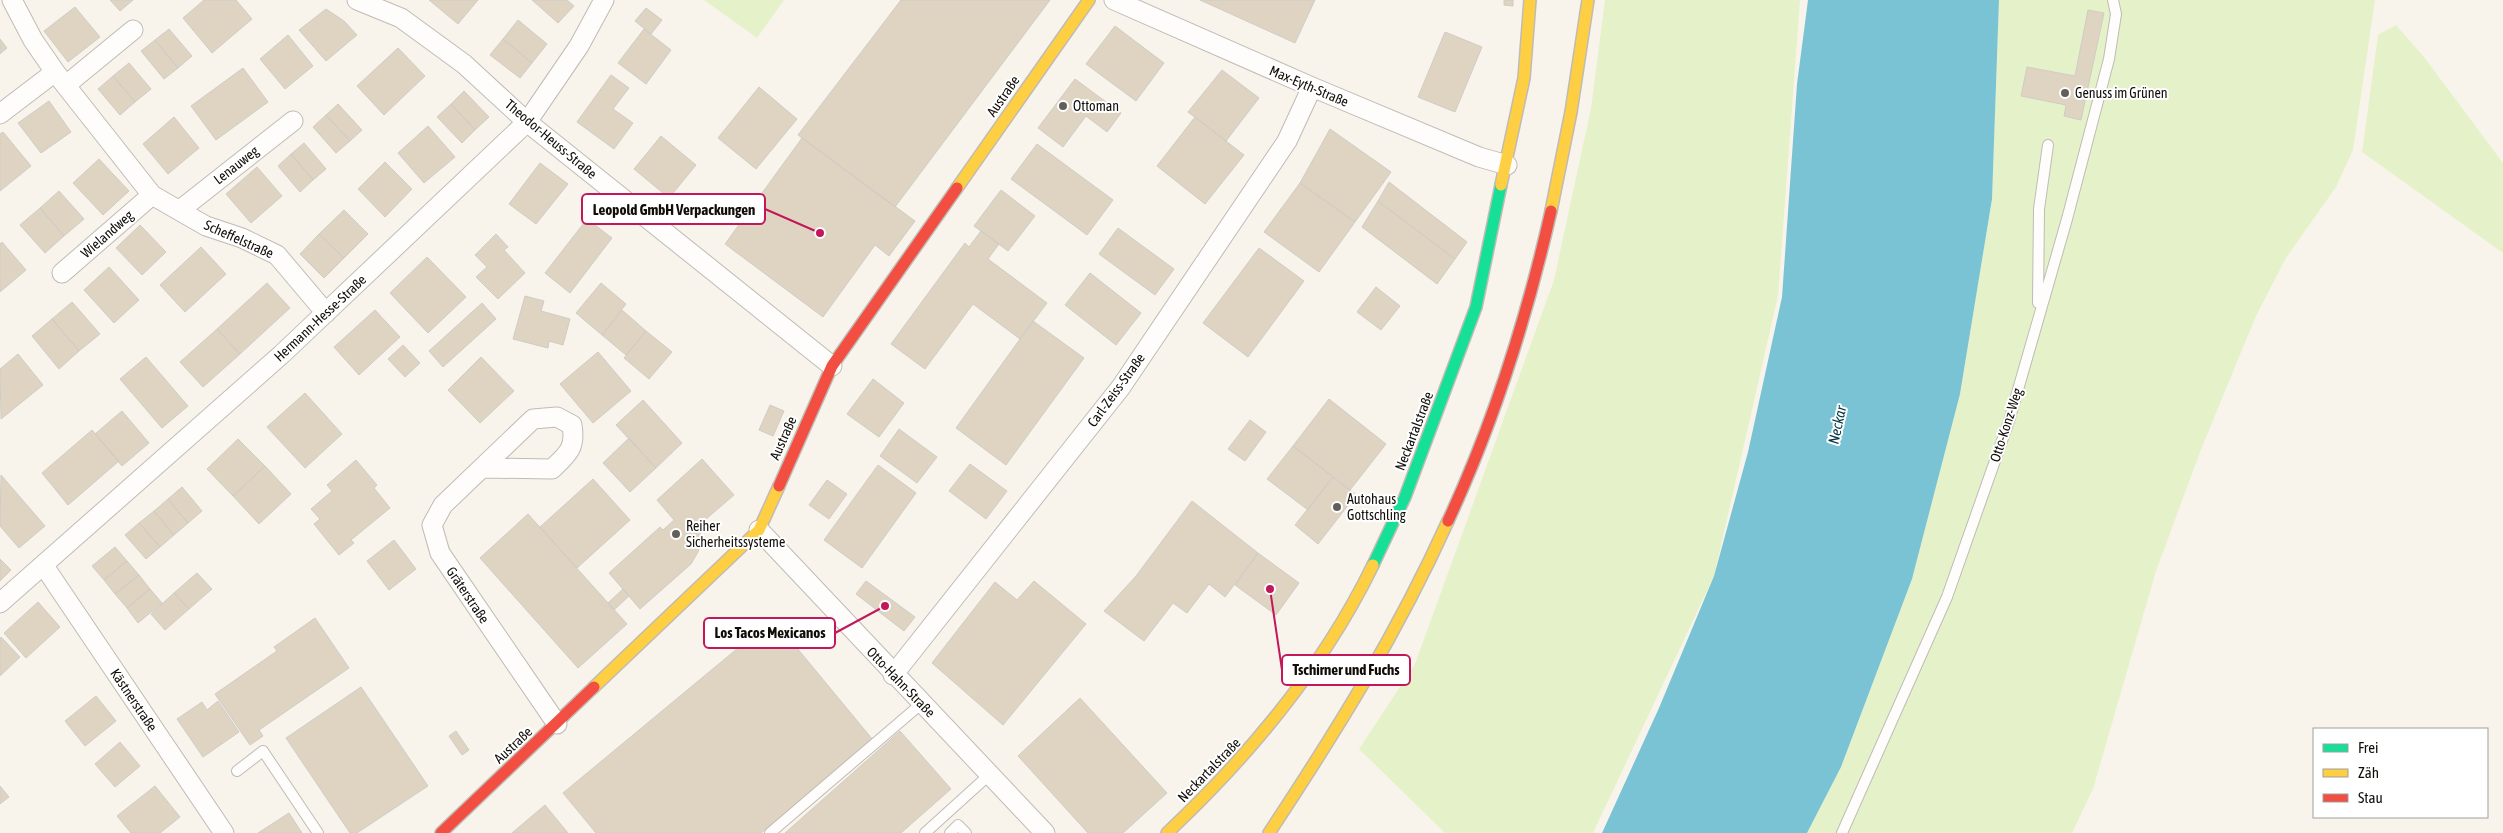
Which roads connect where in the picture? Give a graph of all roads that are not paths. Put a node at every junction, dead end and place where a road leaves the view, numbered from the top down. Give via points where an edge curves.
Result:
1 (12, 0) edge
2 (357, 0) edge
3 (604, 0) edge
4 (1089, 0) edge
5 (1114, 0) edge
6 (1530, 0) edge
7 (1588, 0) edge
8 (2113, 0) edge
9 (133, 30) dead end
10 (61, 78) junction
11 (1312, 87) junction
12 (0, 114) edge
13 (293, 121) dead end
14 (527, 122) junction
15 (2048, 145) dead end
16 (1507, 165) junction
17 (152, 195) junction
18 (180, 210) junction
19 (62, 273) dead end
20 (326, 313) junction
21 (2038, 316) junction
22 (832, 366) junction
23 (484, 468) dead end
24 (758, 530) junction
25 (44, 566) junction
26 (0, 604) edge
27 (893, 675) junction
28 (921, 704) junction
29 (556, 724) junction
30 (237, 771) dead end
31 (989, 775) junction
32 (224, 833) edge
33 (318, 833) edge
34 (441, 833) edge
35 (770, 833) edge
36 (925, 833) edge
37 (950, 833) edge
38 (966, 833) edge
39 (1045, 833) edge
40 (1166, 833) edge
41 (1270, 833) edge
42 (1842, 833) edge

1 - 10 street, Scheffelstraße via 33,40
2 - 14 street, Theodor-Heuss-Straße via 401,18 464,64
3 - 14 street, Hermann-Hesse-Straße via 579,46
4 - 22 street, Austraße
5 - 11 street, Max-Eyth-Straße
6 - 16 street, Neckartalstraße via 1524,78
7 - 41 street via 1561,170 1542,255 1486,434 1448,524 1394,634
8 - 21 lane, Otto-Konz-Weg via 2116,14 2108,59
9 - 10 street
10 - 12 street
10 - 17 street, Scheffelstraße
11 - 16 street, Max-Eyth-Straße via 1479,158
11 - 27 street, Carl-Zeiss-Straße via 1287,141 1121,387
13 - 18 street, Lenauweg
14 - 20 street, Hermann-Hesse-Straße
14 - 22 street, Theodor-Heuss-Straße
15 - 21 lane via 2039,209
16 - 40 street, Neckartalstraße via 1476,307 1408,488 1363,585 1320,656 1271,725 1218,785
17 - 18 street, Scheffelstraße
17 - 19 street, Wielandweg
18 - 20 street, Scheffelstraße via 206,226 242,238 277,255
20 - 25 street, Hermann-Hesse-Straße
21 - 42 lane, Otto-Konz-Weg via 2009,421 1947,597
22 - 24 street, Austraße
23 - 29 street, Gräterstraße via 443,505 432,525 440,553
24 - 27 street, Otto-Hahn-Straße
24 - 29 street, Austraße
25 - 26 street, Hermann-Hesse-Straße
25 - 32 street, Kästnerstraße
27 - 28 street, Otto-Hahn-Straße
28 - 31 street, Otto-Hahn-Straße
28 - 35 lane
29 - 34 street, Austraße
30 - 33 lane via 263,751
31 - 36 lane
31 - 39 street, Otto-Hahn-Straße
37 - 38 lane via 958,825

